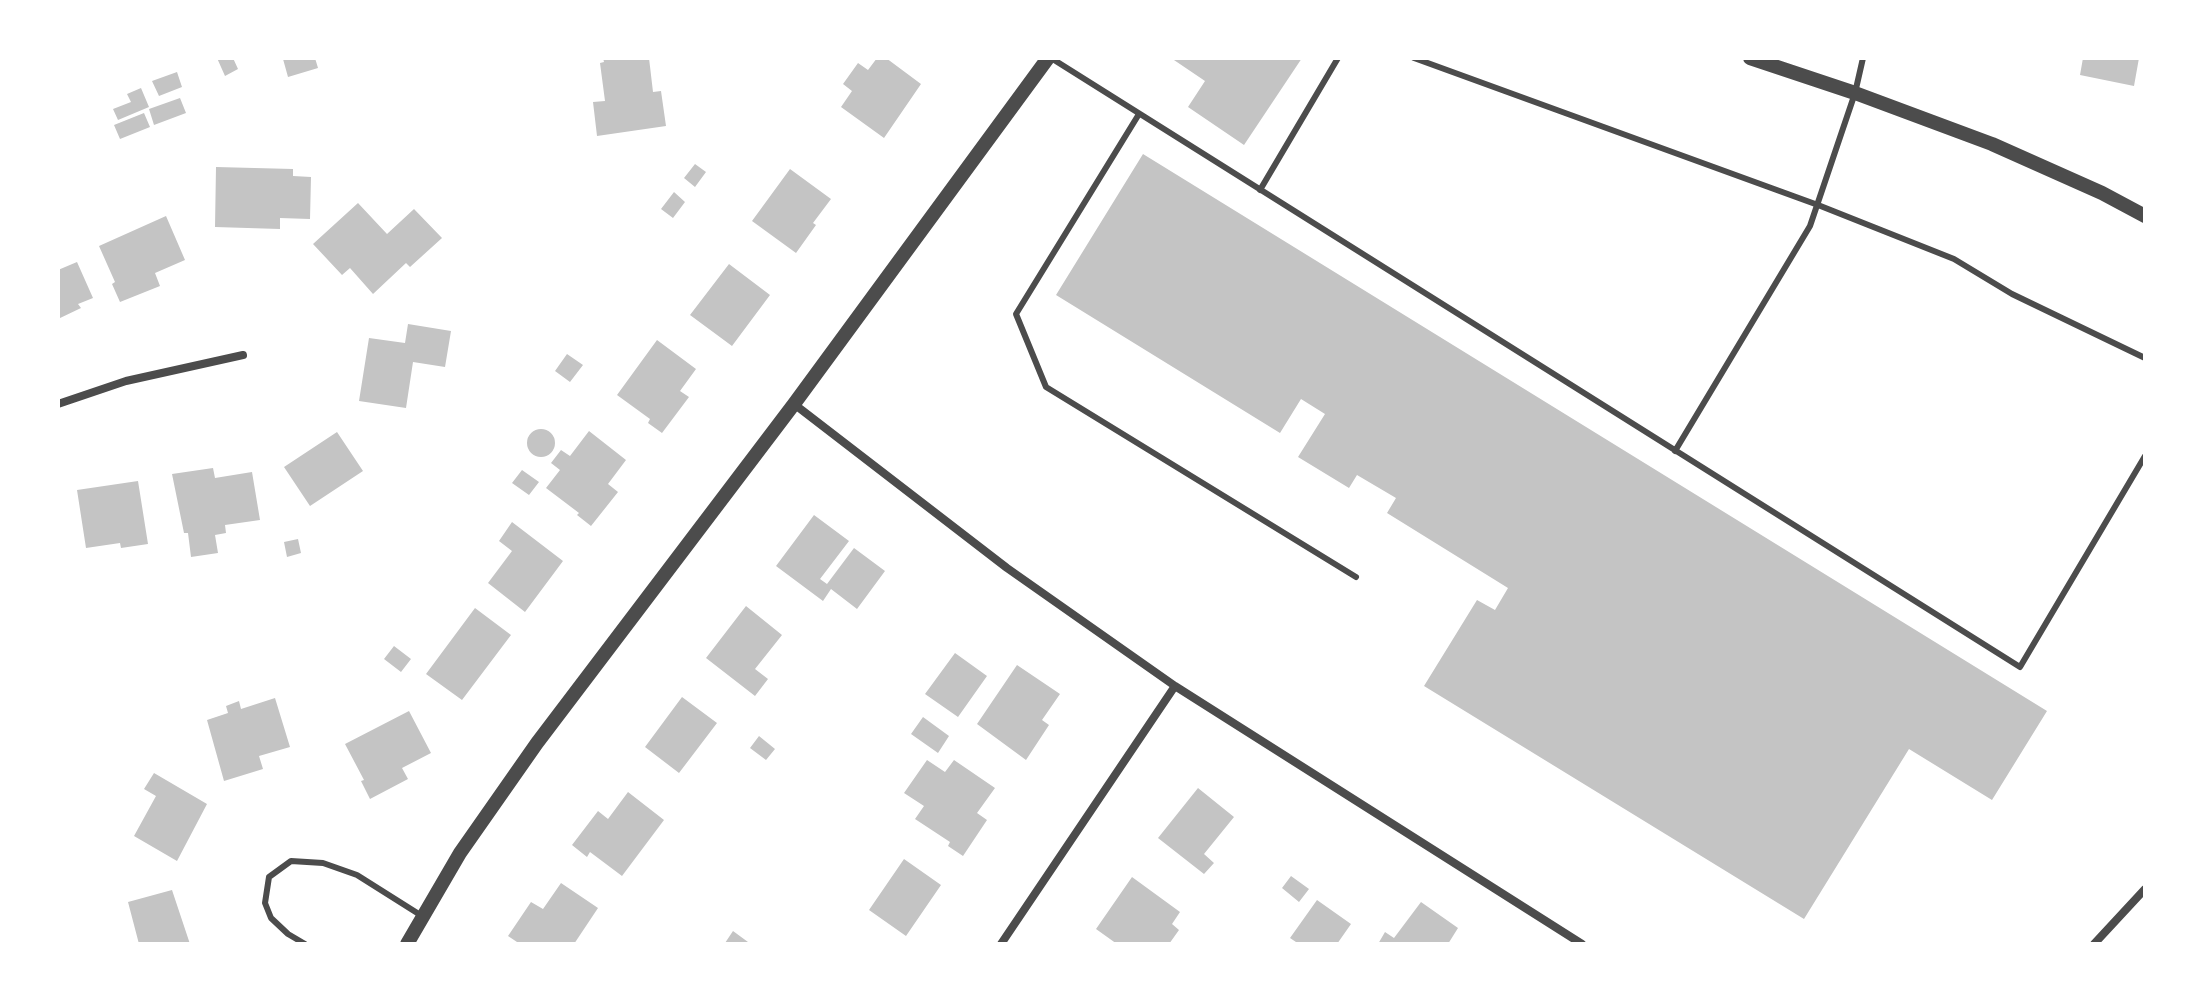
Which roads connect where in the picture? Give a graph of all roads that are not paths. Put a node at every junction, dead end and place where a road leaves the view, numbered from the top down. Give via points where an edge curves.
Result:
1 (1050, 58) edge
2 (1338, 58) edge
3 (1414, 58) edge
4 (1750, 58) edge
5 (1863, 58) edge
6 (1855, 93) junction
7 (1139, 114) junction
8 (1260, 190) junction
9 (1818, 205) junction
10 (2145, 216) edge
11 (243, 355) dead end
12 (2145, 358) edge
13 (58, 404) edge
14 (794, 404) junction
15 (1675, 451) junction
16 (2145, 456) edge
17 (1356, 577) dead end
18 (1175, 686) junction
19 (2145, 889) edge
20 (422, 916) junction
21 (1570, 941) edge
22 (305, 944) edge
23 (407, 944) edge
24 (1001, 944) edge
25 (1582, 944) edge
26 (2094, 944) edge

1 - 7 lane
1 - 14 street
2 - 8 lane
3 - 9 lane
4 - 6 street
5 - 6 lane
6 - 9 lane
6 - 10 street via 1992,144
7 - 8 lane
7 - 17 lane via 1016,314 1046,387
8 - 15 lane
9 - 12 lane via 1954,259 2012,294
9 - 15 lane
11 - 13 street via 126,381
14 - 18 street via 1007,568
14 - 20 street via 537,743
15 - 16 lane via 2020,667
18 - 21 street
18 - 24 street
19 - 26 street
20 - 22 lane via 357,875 323,863 291,861 269,877 265,903 271,918
20 - 23 street
21 - 25 street

